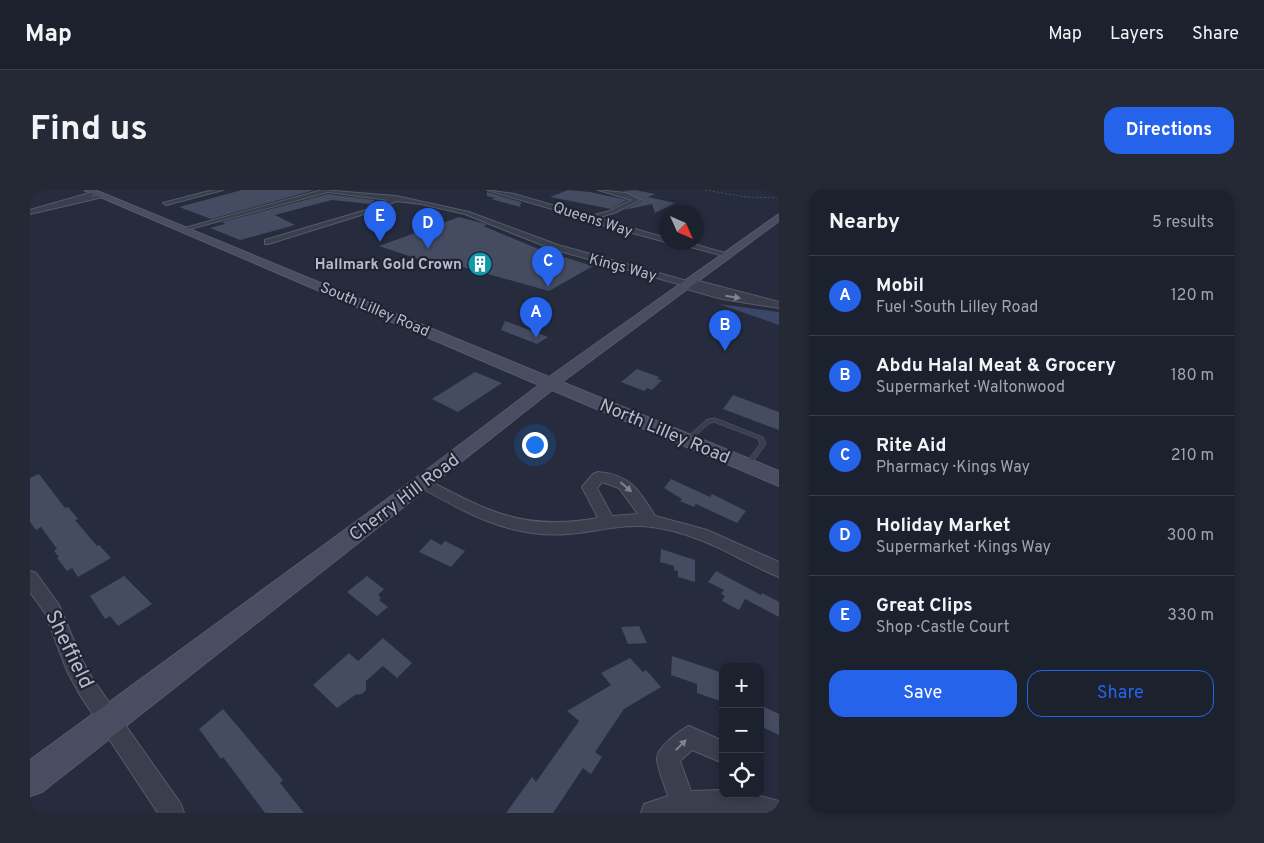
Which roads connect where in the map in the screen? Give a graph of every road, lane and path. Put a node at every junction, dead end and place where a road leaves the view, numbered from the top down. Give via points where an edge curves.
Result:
1 (220, 190) edge
2 (328, 190) edge
3 (490, 190) edge
4 (601, 190) edge
5 (705, 190) edge
6 (99, 193) edge
7 (402, 194) dead end
8 (626, 195) junction
9 (779, 198) edge
10 (395, 199) junction
11 (635, 201) junction
12 (166, 204) dead end
13 (30, 212) edge
14 (779, 217) edge
15 (586, 219) junction
16 (184, 228) junction
17 (659, 238) edge
18 (268, 242) dead end
19 (704, 249) edge
20 (728, 255) junction
21 (688, 284) junction
22 (779, 305) edge
23 (551, 383) junction
24 (687, 440) junction
25 (747, 466) junction
26 (779, 479) edge
27 (423, 484) junction
28 (607, 521) junction
29 (650, 521) junction
30 (779, 570) edge
31 (30, 578) edge
32 (109, 720) junction
33 (719, 750) edge
34 (30, 780) edge
35 (683, 804) junction
36 (766, 805) edge
37 (172, 813) edge
38 (652, 813) edge

1 - 12 street
2 - 10 street, Kings Way
2 - 16 street
3 - 15 street, Queens Way via 542,203
4 - 8 street
5 - 9 path via 746,197
6 - 13 street
6 - 16 main road, South Lilley Road
7 - 10 street
8 - 11 street via 634,197
8 - 11 street via 646,199
10 - 18 street via 375,209
10 - 21 street, Kings Way via 468,213 554,247
11 - 15 street
14 - 20 main road, Cherry Hill Road
15 - 17 street, Queens Way
16 - 23 main road, South Lilley Road
19 - 20 street
20 - 21 main road, Cherry Hill Road
21 - 22 street, Kings Way
21 - 23 main road, Cherry Hill Road
23 - 24 main road, North Lilley Road
23 - 27 main road, Cherry Hill Road
24 - 25 main road, North Lilley Road
24 - 25 lane via 708,421 715,420 761,438 764,444
25 - 26 main road, North Lilley Road
27 - 28 street via 480,514 513,525 558,530
27 - 32 main road, Cherry Hill Road
28 - 29 street
28 -> 29 street via 590,487 598,476 613,477 630,488
29 - 30 street via 703,534
31 - 32 street, Sheffield via 53,610 74,665
32 - 34 main road, Cherry Hill Road
32 - 37 street, Sheffield
35 -> 33 street via 668,758 689,737
35 - 36 street via 718,801
35 - 38 street

